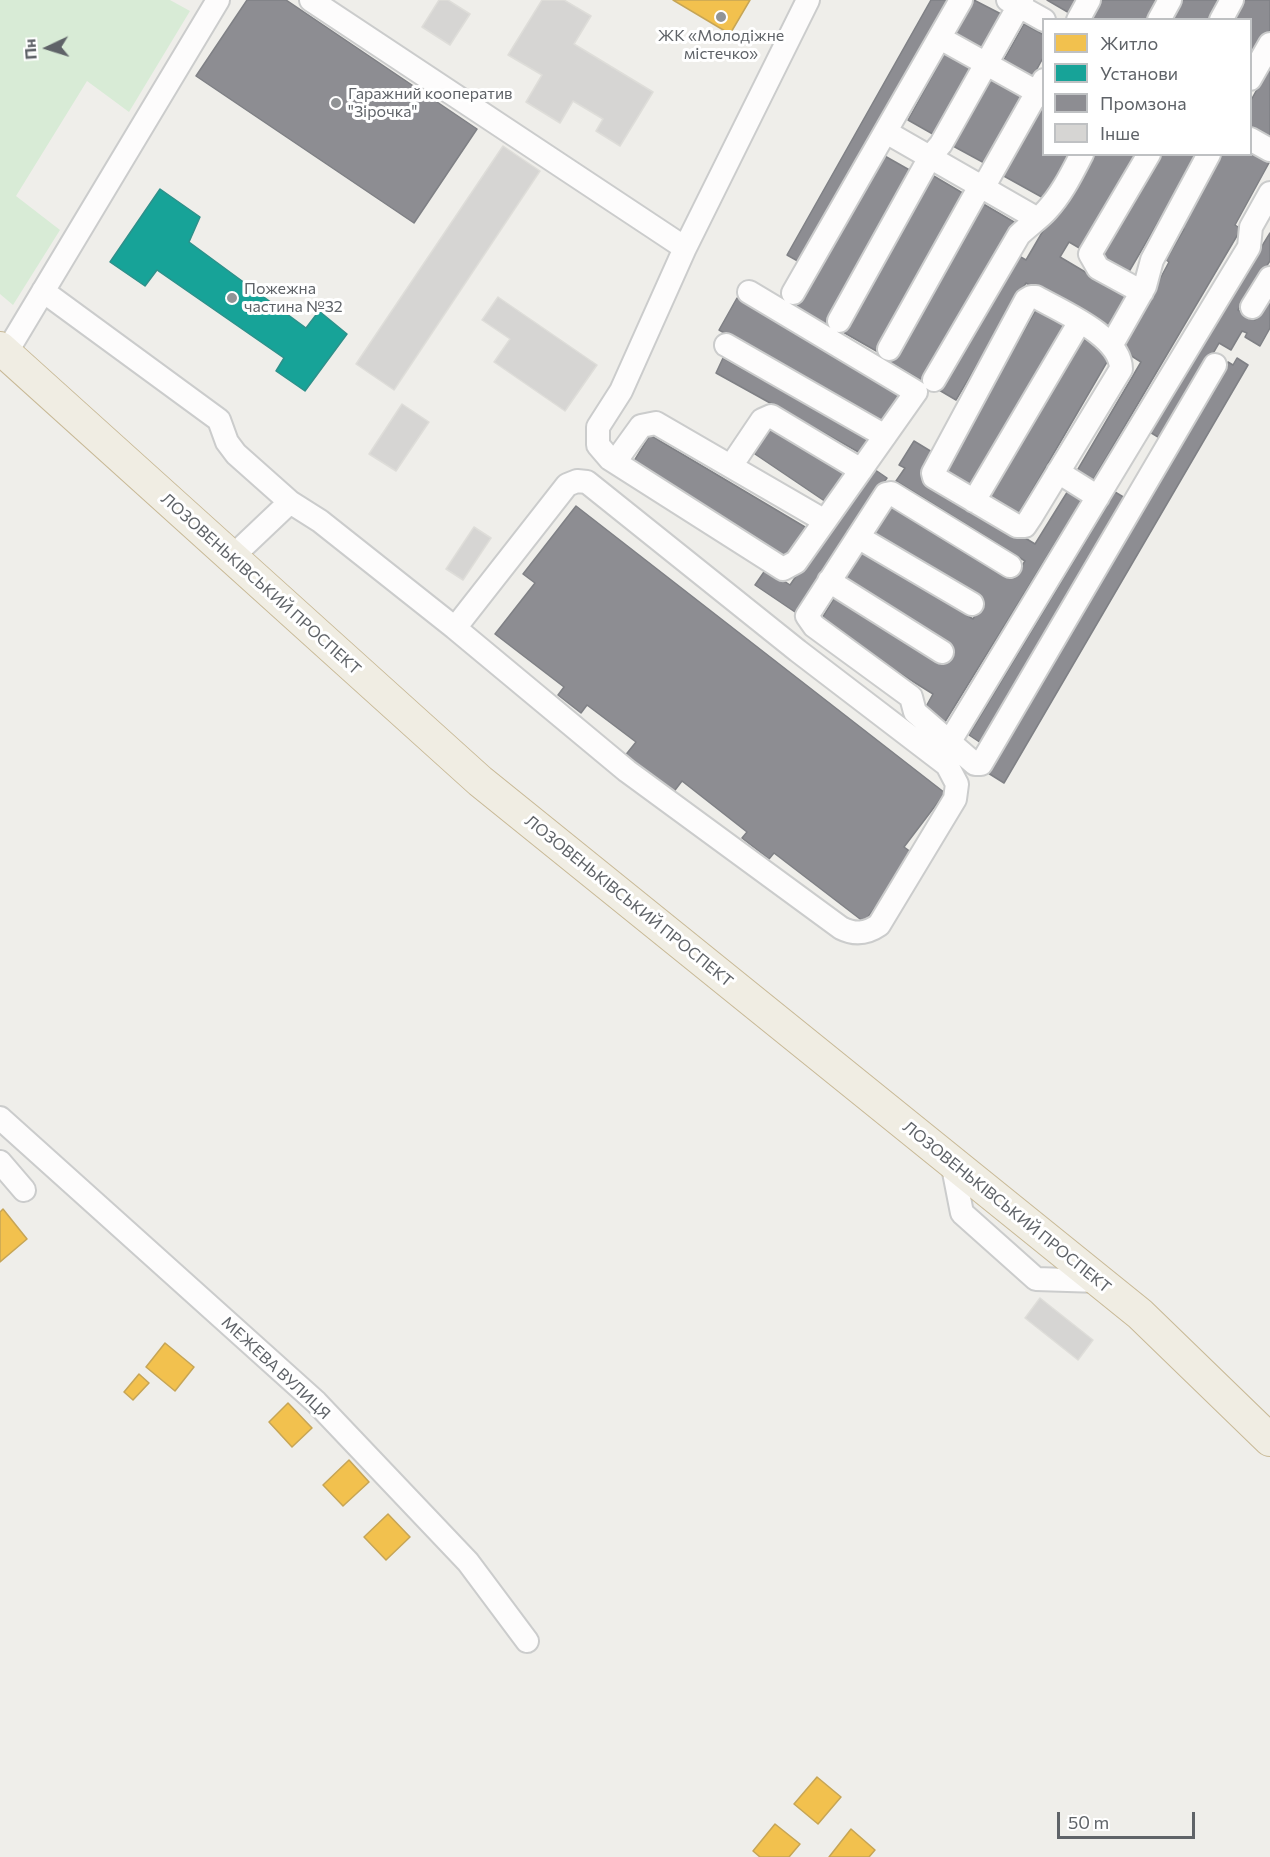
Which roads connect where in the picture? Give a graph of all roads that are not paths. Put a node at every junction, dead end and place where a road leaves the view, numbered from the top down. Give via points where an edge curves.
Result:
1 (218, 0) edge
2 (311, 0) edge
3 (808, 0) edge
4 (961, 0) edge
5 (1089, 0) edge
6 (1170, 0) edge
7 (1232, 0) edge
8 (1017, 2) edge
9 (1079, 18) edge
10 (1160, 18) edge
11 (1222, 18) edge
12 (1042, 19) edge
13 (939, 38) junction
14 (1270, 44) edge
15 (986, 64) junction
16 (1252, 77) edge
17 (1041, 89) edge
18 (886, 132) junction
19 (1252, 140) edge
20 (1270, 150) edge
21 (1081, 156) edge
22 (1148, 156) edge
23 (1208, 156) edge
24 (930, 157) junction
25 (980, 186) junction
26 (1270, 193) edge
27 (1036, 218) junction
28 (686, 248) junction
29 (1270, 278) edge
30 (44, 291) junction
31 (748, 292) dead end
32 (1142, 292) junction
33 (793, 293) dead end
34 (1252, 307) dead end
35 (839, 321) dead end
36 (1079, 323) junction
37 (1113, 344) junction
38 (726, 345) dead end
39 (889, 349) dead end
40 (3, 351) edge
41 (1215, 365) dead end
42 (934, 380) dead end
43 (885, 436) junction
44 (615, 462) junction
45 (731, 466) junction
46 (861, 470) junction
47 (1058, 472) junction
48 (1098, 497) junction
49 (974, 501) junction
50 (290, 502) junction
51 (825, 521) junction
52 (858, 537) junction
53 (232, 557) junction
54 (1010, 566) dead end
55 (829, 581) junction
56 (972, 604) dead end
57 (455, 628) junction
58 (942, 652) dead end
59 (950, 741) junction
60 (0, 1118) edge
61 (0, 1162) edge
62 (24, 1190) dead end
63 (1270, 1440) edge
64 (527, 1641) dead end

1 - 30 street
2 - 28 street
3 - 28 street
4 - 13 street
5 - 9 street
6 - 10 street
7 - 11 street
8 - 12 street
8 - 15 street
13 - 15 street
13 - 18 street
14 - 16 street
15 - 17 street
15 - 24 street
17 - 25 street via 988,179
18 - 24 street
18 - 33 street
19 - 20 street
21 - 27 street via 1060,194 1046,213
22 - 32 street via 1090,254 1098,268
23 - 32 street via 1152,260
24 - 25 street
24 - 35 street
25 - 27 street
25 - 39 street
26 - 48 street via 1251,227 1249,247
27 - 42 street via 1019,235
28 - 44 street via 621,391 598,427 598,445
29 - 34 street
30 - 40 street
30 - 50 street via 219,420 236,454
31 - 43 street via 916,392
32 - 37 street
36 - 37 street
36 - 49 street
36 - 49 street via 1036,297 1026,300 933,473
37 - 47 street via 1121,359 1121,369
38 - 43 street
40 - 53 highway, ЛОЗОВЕНЬКІВСЬКИЙ ПРОСПЕКТ
41 - 59 street via 981,764 975,764
43 - 46 street
44 - 45 street via 641,426 651,423
44 - 51 street via 783,569 796,562
45 - 46 street via 762,420 771,416
45 - 51 street
46 - 51 street
47 - 48 street
47 - 49 street via 1025,526 1017,526
48 - 59 street
50 - 53 street
50 - 57 street via 320,521
52 - 54 street via 886,494 891,493
52 - 55 street
52 - 56 street
53 - 63 highway, ЛОЗОВЕНЬКІВСЬКИЙ ПРОСПЕКТ via 480,781 1140,1314
55 - 58 street
55 - 59 street via 807,616 814,626 911,697 915,712
57 - 57 street via 567,485 587,482 942,760 955,777 955,799 879,925 865,933 848,932 627,771
60 - 64 street, МЕЖЕВА ВУЛИЦЯ via 316,1402 468,1562
61 - 62 street

